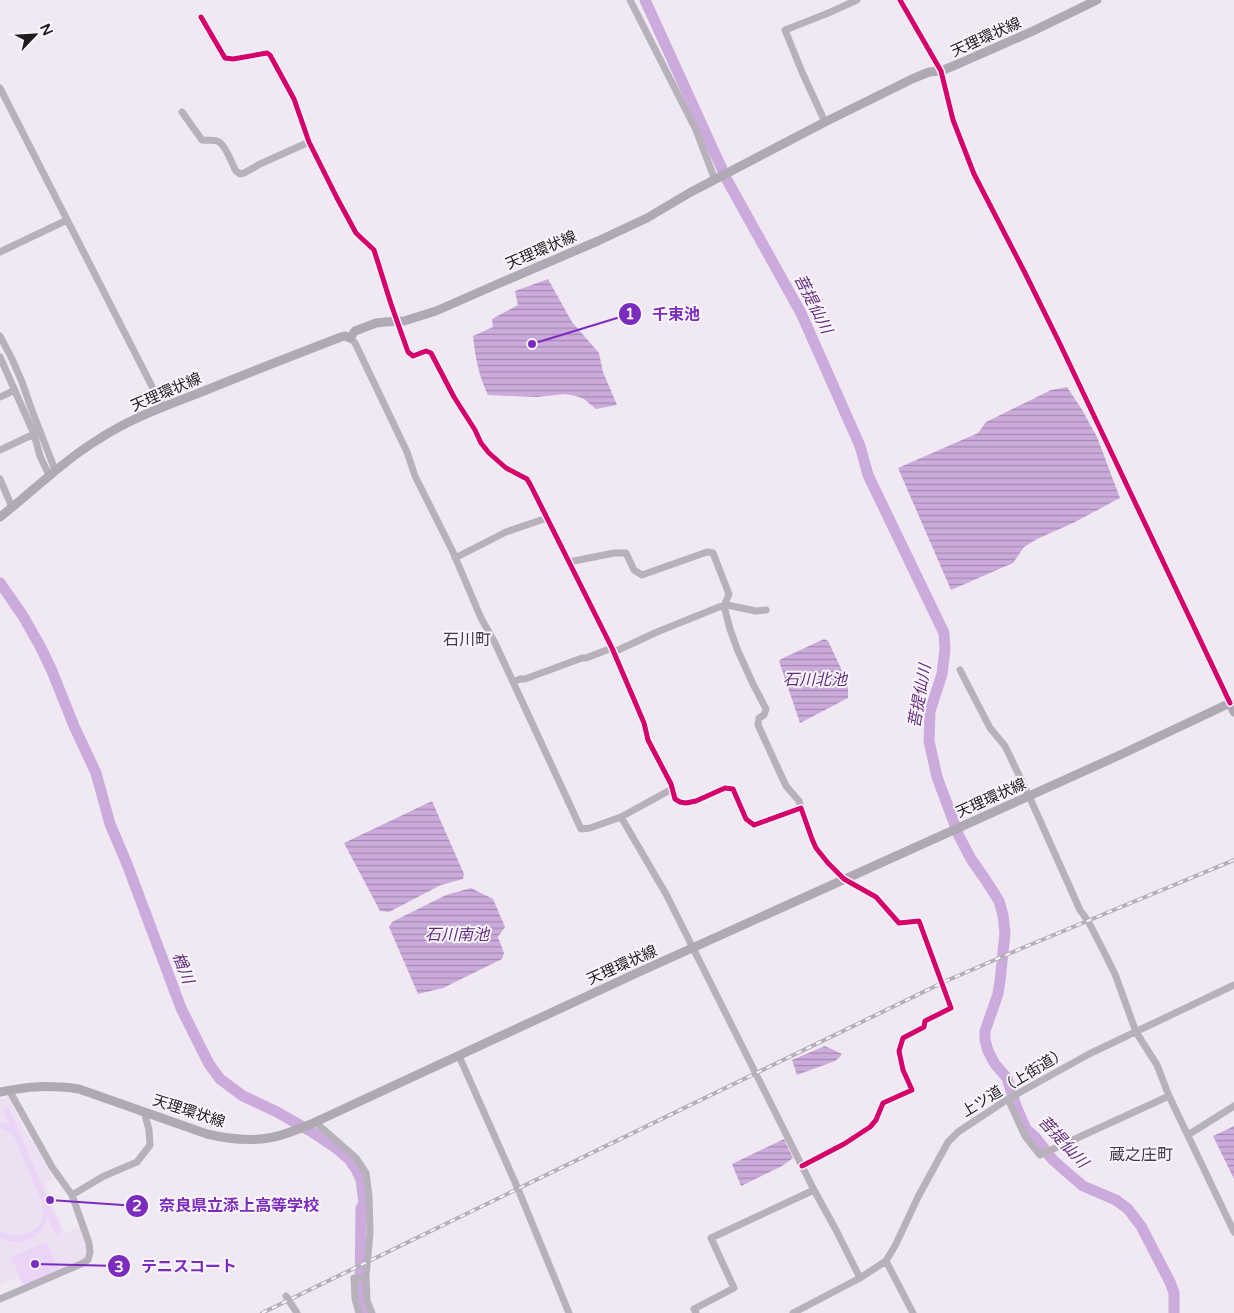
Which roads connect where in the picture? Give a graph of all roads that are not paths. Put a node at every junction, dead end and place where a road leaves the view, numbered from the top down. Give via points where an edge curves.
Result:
1 (630, 0) edge
2 (857, 0) edge
3 (900, 0) edge
4 (1096, 0) edge
5 (201, 17) dead end
6 (941, 71) junction
7 (0, 88) edge
8 (182, 112) dead end
9 (825, 122) junction
10 (309, 142) junction
11 (716, 179) junction
12 (67, 220) junction
13 (0, 252) edge
14 (397, 320) junction
15 (0, 336) edge
16 (350, 338) junction
17 (0, 357) edge
18 (15, 390) junction
19 (0, 397) edge
20 (163, 408) junction
21 (34, 434) junction
22 (0, 450) edge
23 (52, 473) junction
24 (0, 479) edge
25 (12, 507) junction
26 (0, 517) edge
27 (547, 518) junction
28 (455, 558) junction
29 (569, 562) junction
30 (724, 606) junction
31 (766, 610) dead end
32 (613, 650) junction
33 (960, 670) dead end
34 (513, 682) junction
35 (1230, 703) junction
36 (1234, 712) edge
37 (672, 789) junction
38 (1029, 796) junction
39 (801, 808) junction
40 (621, 817) junction
41 (844, 879) junction
42 (693, 948) junction
43 (1234, 985) edge
44 (1136, 1032) junction
45 (459, 1056) junction
46 (4, 1091) edge
47 (1168, 1096) junction
48 (1008, 1099) junction
49 (1234, 1106) edge
50 (144, 1111) junction
51 (313, 1123) junction
52 (1188, 1136) junction
53 (802, 1166) junction
54 (814, 1190) junction
55 (72, 1195) junction
56 (1234, 1232) edge
57 (886, 1261) junction
58 (366, 1278) junction
59 (860, 1278) junction
60 (286, 1296) dead end
61 (0, 1299) edge
62 (297, 1313) edge
63 (359, 1313) edge
64 (372, 1313) edge
65 (570, 1313) edge
66 (696, 1313) edge
67 (793, 1313) edge
68 (914, 1313) edge

1 - 11 street via 696,130
2 - 9 street via 785,30
3 - 6 street
4 - 6 main road, 天理環状線
5 - 10 street via 225,58 270,55 294,99
6 - 9 main road, 天理環状線 via 929,72
6 - 35 street via 953,120 974,174 1060,344
7 - 12 street
8 - 10 street via 202,140 221,144 240,174
9 - 11 main road, 天理環状線
10 - 14 street via 356,233 374,250
11 - 14 main road, 天理環状線 via 648,218 581,249 436,311 404,321
12 - 13 street
12 - 20 street
14 - 16 main road, 天理環状線 via 362,329
14 - 27 street via 408,352 413,356 426,351 431,353 489,453 506,468 527,479
15 - 23 street via 22,382
16 - 20 main road, 天理環状線 via 341,337
16 - 28 street
17 - 18 street
18 - 19 street
18 - 21 street
20 - 23 main road, 天理環状線 via 118,427
21 - 22 street
21 - 23 street via 40,456
23 - 25 main road, 天理環状線
24 - 25 street
25 - 26 main road, 天理環状線
27 - 28 street via 506,532
27 - 29 street
28 - 34 street
29 - 30 street via 626,553 634,570 642,575 712,553 729,594
29 - 32 street
30 - 31 street
30 - 32 street
30 - 39 street via 738,651 766,708 758,725 786,786 800,801
32 - 34 street
32 - 37 street via 648,740
33 - 38 street
34 - 40 street via 581,829
35 - 36 main road
35 - 38 main road, 天理環状線
37 - 39 street via 675,799 686,803 724,788 733,789 746,819 754,825
37 - 40 street
38 - 41 main road, 天理環状線
38 - 44 street via 1080,910 1115,974
39 - 41 street via 816,848
40 - 42 street
41 - 42 main road, 天理環状線
41 - 53 street via 876,897 899,923 919,921 951,1008 903,1038 899,1051 912,1090 883,1103 870,1126
42 - 45 main road, 天理環状線
42 - 53 street
43 - 44 street, 上ツ道（上街道）
44 - 47 street via 1156,1064
44 - 48 street, 上ツ道（上街道）
45 - 51 main road, 天理環状線
45 - 65 street
46 - 50 main road, 天理環状線 via 32,1086 78,1089
46 - 55 street
47 - 48 street via 1040,1155 1025,1136
47 - 52 street
48 - 57 street, 上ツ道（上街道） via 948,1142
49 - 52 street
50 - 51 main road, 天理環状線 via 223,1138 272,1138
50 - 55 street via 150,1145 137,1162
51 - 58 street via 356,1158 366,1173 370,1233
52 - 56 street
53 - 54 street
54 - 59 street
54 - 66 street via 711,1238 734,1288 694,1309
55 - 61 street via 90,1243 88,1260
57 - 59 street, 上ツ道（上街道）
57 - 68 street
58 - 63 street via 354,1278
58 - 64 street via 367,1301
59 - 67 street, 上ツ道（上街道）
60 - 62 street

